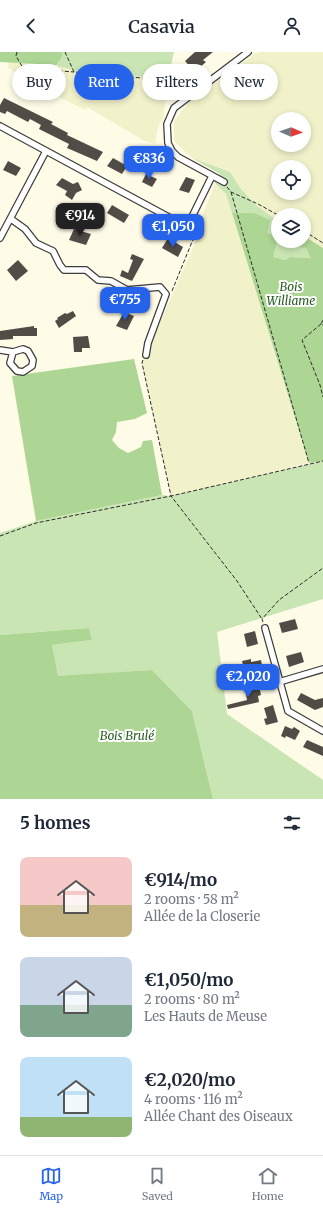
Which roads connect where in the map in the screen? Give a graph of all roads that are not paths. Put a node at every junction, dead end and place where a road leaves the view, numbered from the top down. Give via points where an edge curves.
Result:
1 (248, 52) edge
2 (0, 126) edge
3 (46, 151) junction
4 (212, 176) junction
5 (224, 182) road end
6 (11, 219) junction
7 (0, 238) edge
8 (0, 350) edge
9 (13, 352) junction
10 (146, 355) road end
11 (265, 628) road end
12 (323, 669) edge
13 (279, 682) junction
14 (323, 730) edge

1 - 4 street via 174,108 167,124 168,143 172,151
2 - 3 street
3 - 4 street via 187,227
3 - 6 street
4 - 5 street
6 - 7 street
6 - 10 street via 25,229 36,243 53,252 64,270 86,270 98,280 111,281 127,290 160,287 166,294 148,342
8 - 9 street
9 - 9 street via 10,363 17,371 23,372 32,366 32,355 28,351 18,349
11 - 13 street
12 - 13 street
13 - 14 street via 288,711

